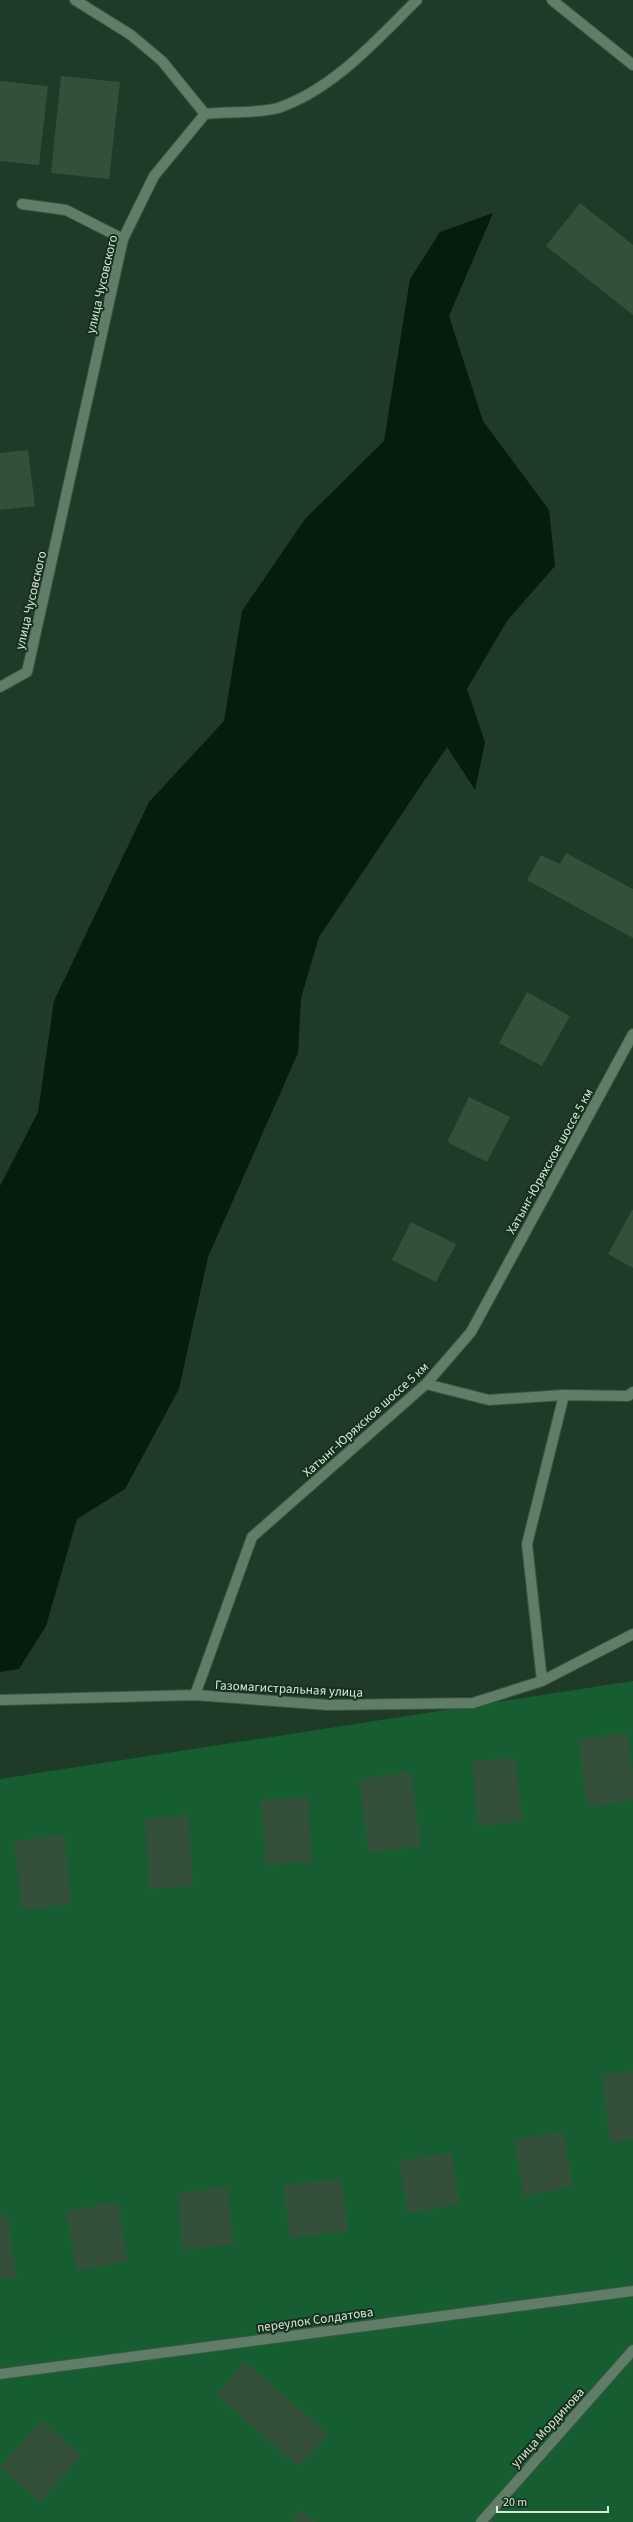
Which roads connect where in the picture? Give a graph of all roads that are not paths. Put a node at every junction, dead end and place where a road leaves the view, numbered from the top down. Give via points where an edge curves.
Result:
1 (75, 0) edge
2 (417, 0) edge
3 (552, 0) edge
4 (633, 65) edge
5 (205, 114) junction
6 (22, 204) dead end
7 (123, 239) junction
8 (0, 688) edge
9 (633, 1034) edge
10 (426, 1384) junction
11 (633, 1392) edge
12 (564, 1395) junction
13 (633, 1634) edge
14 (542, 1681) junction
15 (195, 1695) junction
16 (0, 1700) edge
17 (633, 2291) edge
18 (633, 2350) edge
19 (0, 2374) edge
20 (481, 2522) edge

1 - 5 street via 131,35 162,61
2 - 5 street via 364,52 312,93 277,108
3 - 4 street
5 - 7 street, улица Чусовского via 154,176
6 - 7 street via 66,210
7 - 8 street, улица Чусовского via 27,672
9 - 10 street, Хатынг-Юряхское шоссе 5 км via 471,1332
10 - 12 street via 489,1400
10 - 15 street, Хатынг-Юряхское шоссе 5 км via 252,1537
11 - 12 street via 628,1396
12 - 14 street via 527,1544
13 - 14 street, Газомагистральная улица
14 - 15 street, Газомагистральная улица via 473,1703 328,1705
15 - 16 street, Газомагистральная улица
17 - 19 street, переулок Солдатова
18 - 20 street, улица Мординова

